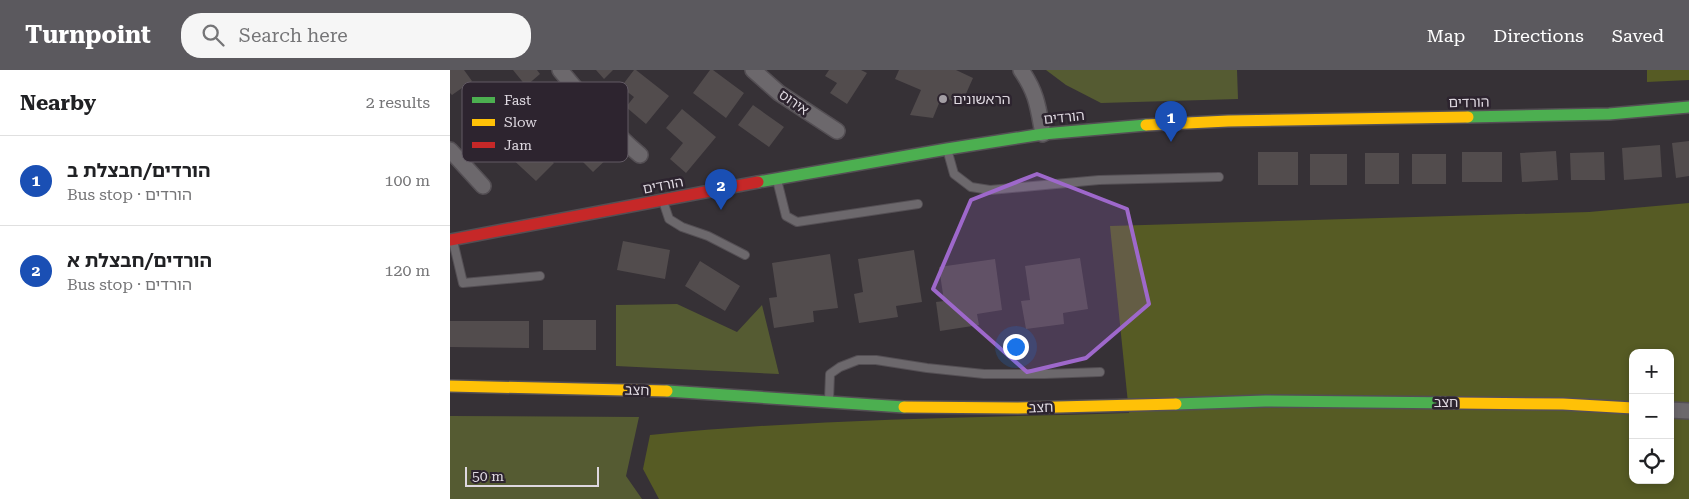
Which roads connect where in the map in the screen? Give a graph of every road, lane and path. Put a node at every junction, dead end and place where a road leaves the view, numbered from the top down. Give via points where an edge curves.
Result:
1 (560, 70) edge
2 (753, 70) edge
3 (1021, 70) edge
4 (570, 82) edge
5 (1689, 107) edge
6 (837, 131) dead end
7 (1043, 134) junction
8 (628, 145) edge
9 (947, 149) junction
10 (450, 150) edge
11 (640, 155) dead end
12 (1219, 177) dead end
13 (776, 178) junction
14 (483, 186) dead end
15 (663, 200) junction
16 (918, 204) dead end
17 (451, 240) edge
18 (745, 255) dead end
19 (540, 276) dead end
20 (1100, 372) dead end
21 (450, 386) edge
22 (829, 402) junction
23 (1629, 408) edge
24 (1674, 410) edge
25 (1689, 411) edge

1 - 4 street
2 - 6 street, אירוס via 779,93
3 - 7 street via 1036,98
5 - 7 street, הורדים via 1609,114 1228,121
7 - 9 street, הורדים
8 - 11 street
9 - 12 lane via 954,174 971,187 990,190 1099,180
9 - 13 street, הורדים
10 - 14 street
13 - 15 street, הורדים
13 - 16 lane via 786,216 797,222
15 - 17 street, הורדים
15 - 18 lane via 669,219
17 - 19 lane via 463,282
20 - 22 lane via 984,374 858,360 840,366 830,374
21 - 22 street, חצב via 646,390
22 - 23 street, חצב via 1018,408 1265,401 1563,404
24 - 25 street

